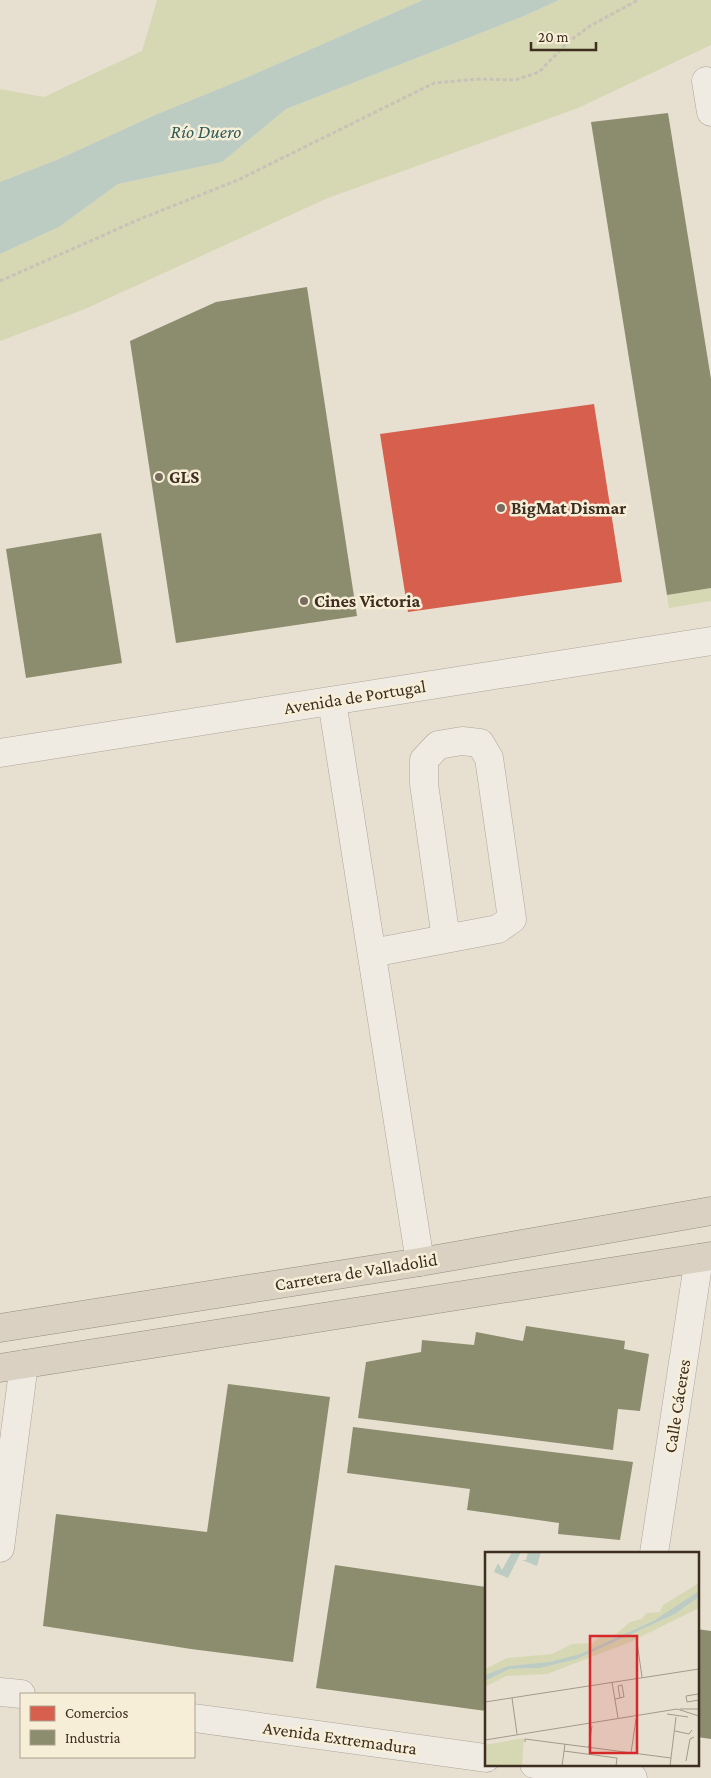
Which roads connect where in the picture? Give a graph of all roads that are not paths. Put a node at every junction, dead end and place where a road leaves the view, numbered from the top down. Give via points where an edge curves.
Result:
1 (706, 81) dead end
2 (711, 112) edge
3 (711, 641) edge
4 (332, 701) junction
5 (0, 753) edge
6 (446, 939) junction
7 (372, 953) junction
8 (711, 1211) edge
9 (705, 1257) edge
10 (420, 1262) junction
11 (0, 1328) edge
12 (12, 1366) edge
13 (0, 1548) edge
14 (654, 1552) edge
15 (0, 1692) edge
16 (20, 1694) edge
17 (195, 1718) edge
18 (485, 1758) edge
19 (554, 1766) edge
20 (625, 1773) edge

1 - 2 street
3 - 4 street, Avenida de Portugal
4 - 5 street, Avenida de Portugal
4 - 7 street
6 - 6 street via 498,930 512,919 490,758 480,743 462,741 438,745 424,760 424,784
6 - 7 street
7 - 10 street
8 - 10 highway, Carretera de Valladolid
9 - 12 highway
9 - 14 street, Calle Cáceres
10 - 11 highway, Carretera de Valladolid
12 - 13 street
15 - 16 street
17 - 18 street, Avenida Extremadura
19 - 20 street

